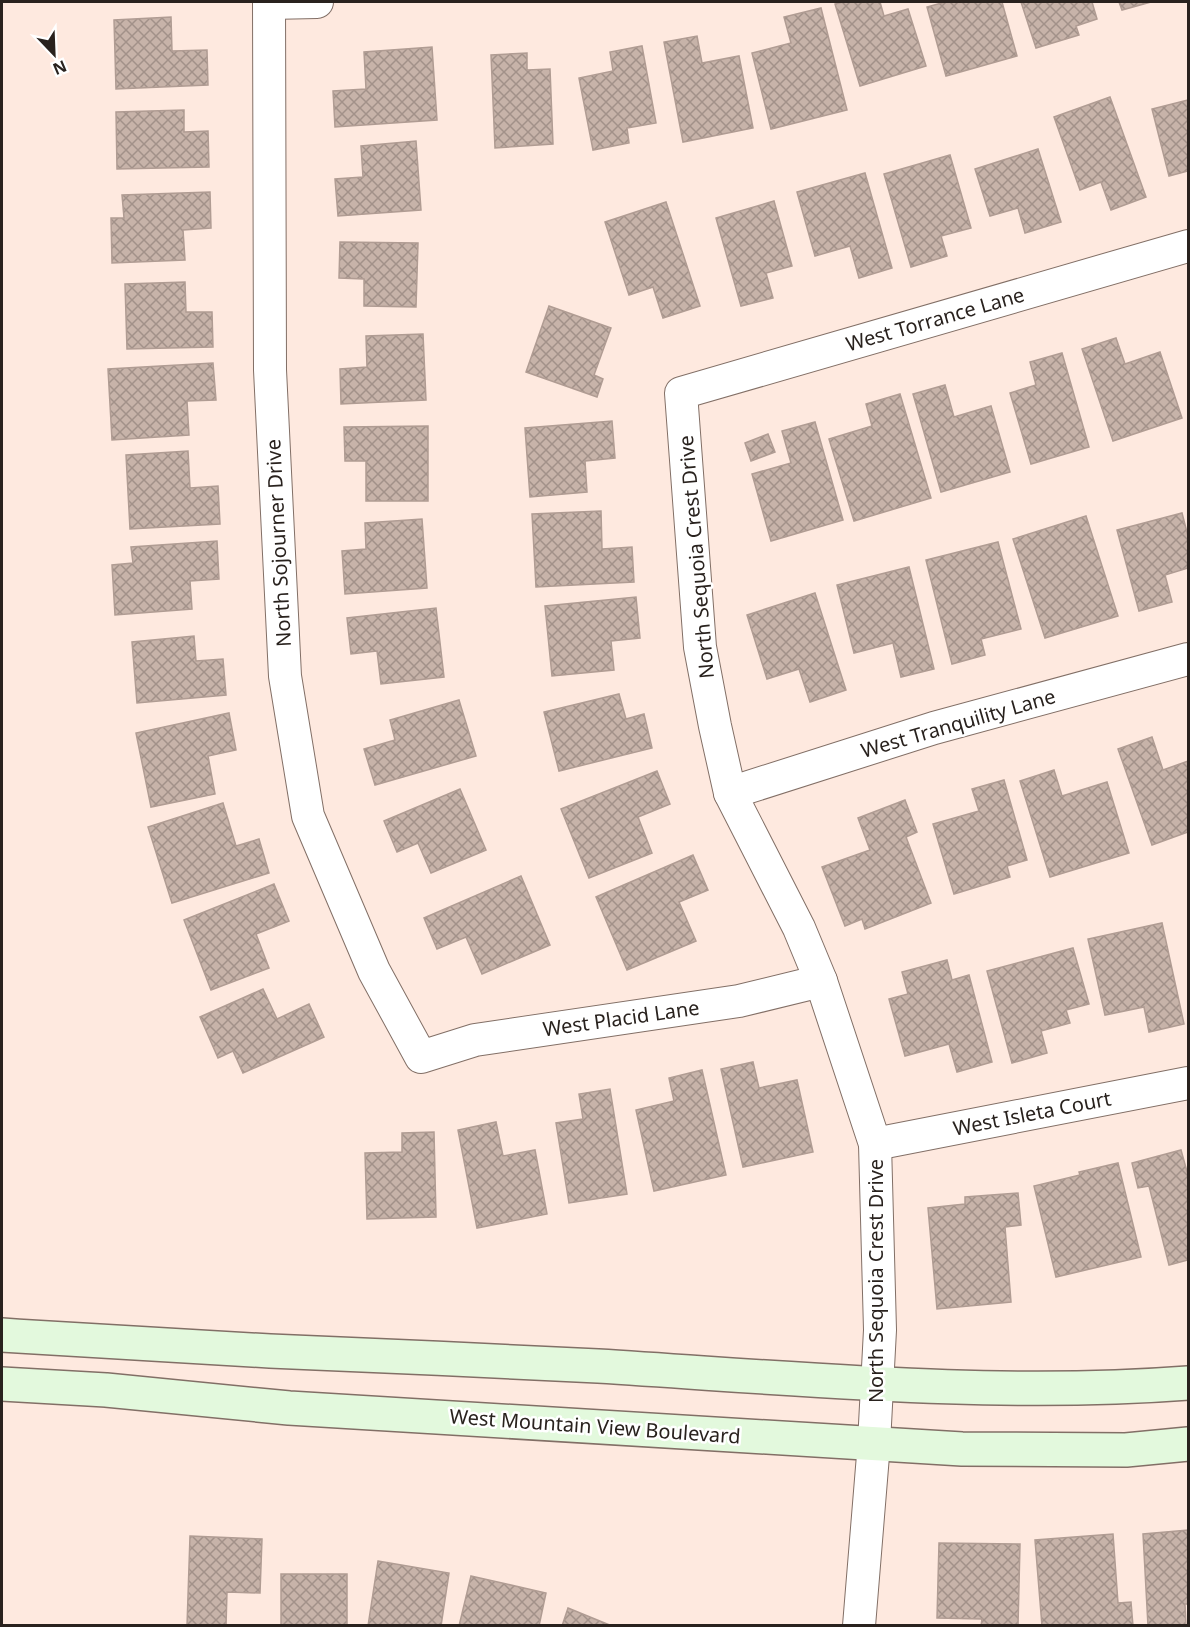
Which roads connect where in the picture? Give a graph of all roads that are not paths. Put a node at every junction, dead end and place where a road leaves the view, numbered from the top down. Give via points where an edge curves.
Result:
1 (269, 2) edge
2 (317, 2) edge
3 (1188, 246) edge
4 (681, 393) joint
5 (1188, 659) edge
6 (730, 793) junction
7 (821, 981) junction
8 (421, 1057) joint
9 (1188, 1083) edge
10 (875, 1144) junction
11 (2, 1335) edge
12 (878, 1383) junction
13 (1188, 1383) edge
14 (2, 1384) edge
15 (874, 1443) junction
16 (1188, 1444) edge
17 (859, 1626) edge

1 - 2 street
1 - 8 street, North Sojourner Drive via 270,370 285,676 308,816 374,971
3 - 4 street, West Torrance Lane
4 - 6 street, North Sequoia Crest Drive via 700,647
5 - 6 street, West Tranquility Lane via 934,728
6 - 7 street, North Sequoia Crest Drive via 799,928
7 - 8 street, West Placid Lane via 739,1001 475,1040
7 - 10 street, North Sequoia Crest Drive
9 - 10 street, West Isleta Court
10 - 12 street, North Sequoia Crest Drive
11 - 12 street
12 - 13 street via 1057,1389
12 - 15 street, North Sequoia Crest Drive
14 - 15 street, West Mountain View Boulevard via 289,1408
15 - 16 street, West Mountain View Boulevard via 1058,1450 1126,1450
15 - 17 street, North Sequoia Crest Drive

